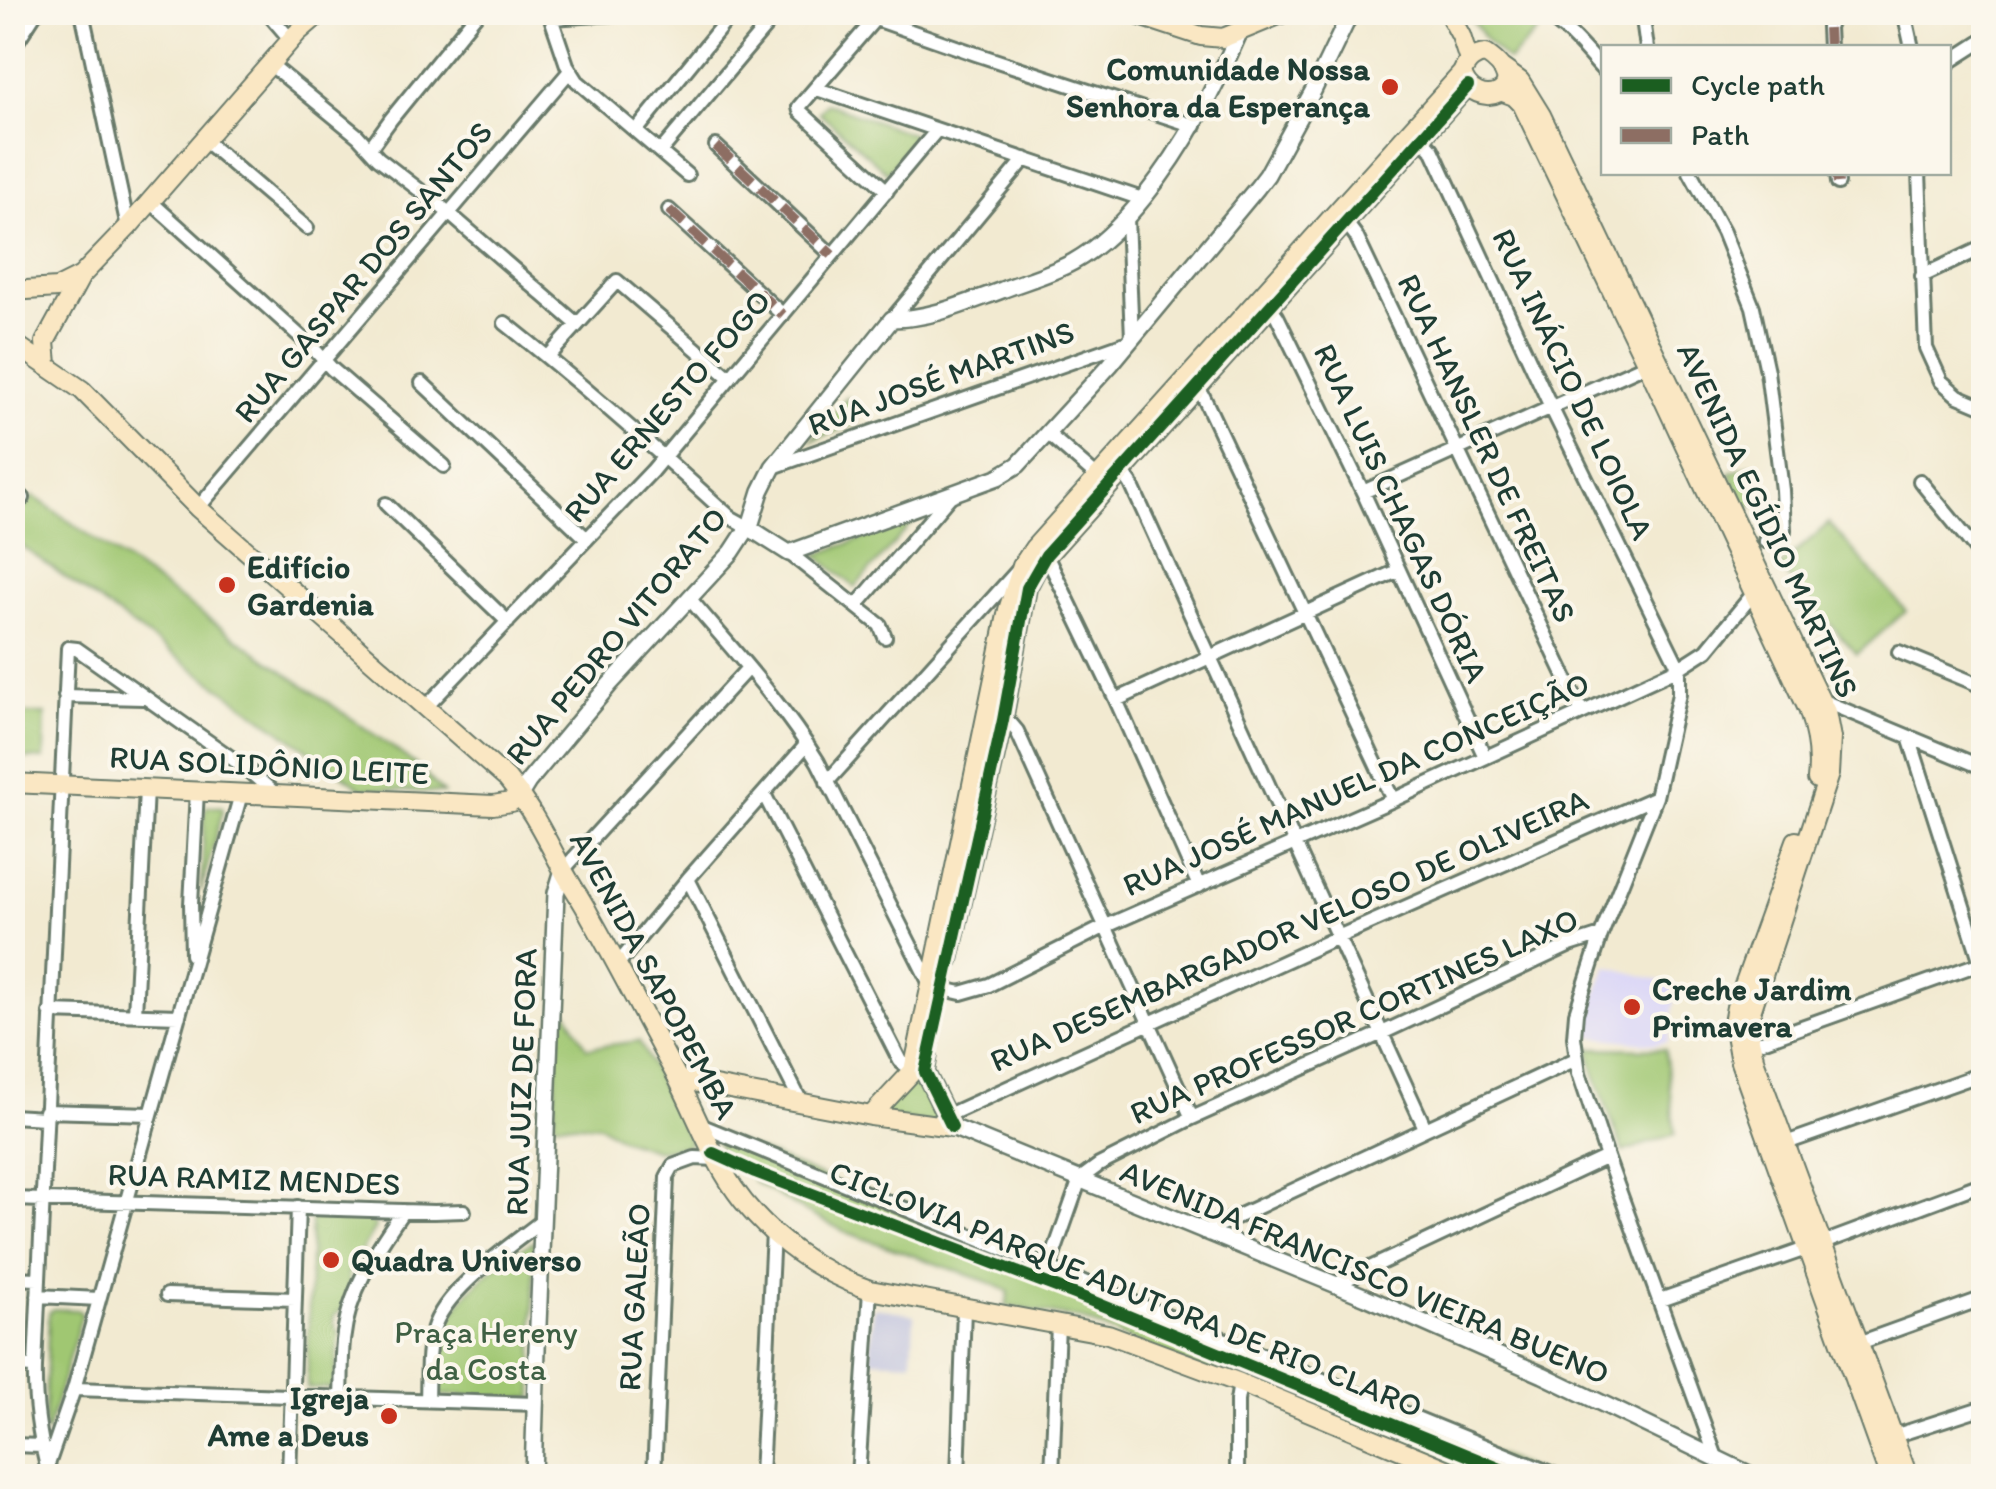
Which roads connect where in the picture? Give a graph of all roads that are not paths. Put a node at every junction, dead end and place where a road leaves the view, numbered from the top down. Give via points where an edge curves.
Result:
1 (36, 12) edge
2 (82, 12) edge
3 (268, 12) edge
4 (328, 12) edge
5 (478, 12) edge
6 (647, 12) edge
7 (733, 12) edge
8 (778, 12) edge
9 (1128, 12) edge
10 (1286, 12) edge
11 (1352, 12) edge
12 (1448, 12) edge
13 (1460, 12) edge
14 (1535, 12) edge
15 (1642, 12) edge
16 (1836, 12) edge
17 (1904, 12) edge
18 (550, 15) edge
19 (878, 16) edge
20 (1240, 31) junction
21 (291, 40) junction
22 (1984, 40) edge
23 (1648, 45) edge
24 (1829, 45) edge
25 (1911, 45) edge
26 (12, 50) edge
27 (1951, 61) edge
28 (270, 64) junction
29 (1471, 68) junction
30 (1502, 68) junction
31 (1601, 68) edge
32 (570, 72) junction
33 (817, 88) junction
34 (1502, 92) junction
35 (1195, 126) junction
36 (938, 130) junction
37 (636, 131) junction
38 (1416, 132) junction
39 (204, 140) junction
40 (716, 146) dead end
41 (370, 148) junction
42 (660, 152) junction
43 (1025, 159) junction
44 (687, 175) dead end
45 (1692, 175) edge
46 (1919, 175) edge
47 (887, 190) junction
48 (1142, 199) junction
49 (150, 201) junction
50 (669, 210) dead end
51 (449, 213) junction
52 (1341, 216) junction
53 (1127, 218) junction
54 (128, 227) junction
55 (307, 228) dead end
56 (1984, 247) edge
57 (832, 256) junction
58 (81, 276) junction
59 (1922, 276) junction
60 (49, 288) junction
61 (12, 290) edge
62 (1266, 301) junction
63 (64, 307) junction
64 (783, 315) junction
65 (892, 319) junction
66 (505, 323) dead end
67 (576, 324) junction
68 (1130, 340) junction
69 (45, 342) junction
70 (18, 346) edge
71 (549, 356) junction
72 (324, 360) junction
73 (1654, 361) junction
74 (47, 364) junction
75 (730, 378) junction
76 (1194, 382) junction
77 (422, 383) dead end
78 (1551, 407) junction
79 (1984, 407) edge
80 (1048, 433) junction
81 (1457, 450) junction
82 (664, 456) junction
83 (444, 466) dead end
84 (772, 467) junction
85 (1118, 467) junction
86 (1920, 481) dead end
87 (1103, 482) junction
88 (954, 492) junction
89 (1363, 492) junction
90 (386, 504) dead end
91 (198, 508) junction
92 (748, 527) junction
93 (587, 539) junction
94 (1766, 541) dead end
95 (789, 553) junction
96 (1046, 555) junction
97 (1984, 559) edge
98 (1022, 566) junction
99 (1399, 570) junction
100 (1761, 591) junction
101 (690, 598) junction
102 (856, 606) junction
103 (982, 608) junction
104 (1008, 610) junction
105 (1305, 614) junction
106 (508, 622) junction
107 (886, 638) dead end
108 (1900, 652) dead end
109 (1211, 656) junction
110 (748, 668) junction
111 (1679, 668) junction
112 (1984, 687) edge
113 (65, 696) junction
114 (145, 698) junction
115 (1116, 700) junction
116 (1815, 705) junction
117 (426, 707) junction
118 (1582, 712) junction
119 (995, 719) junction
120 (1910, 737) junction
121 (807, 744) junction
122 (1485, 757) junction
123 (1984, 768) edge
124 (827, 782) junction
125 (12, 783) edge
126 (61, 785) junction
127 (146, 789) junction
128 (196, 791) junction
129 (241, 794) junction
130 (520, 794) junction
131 (764, 794) junction
132 (278, 796) junction
133 (1656, 796) junction
134 (1393, 800) junction
135 (1296, 843) junction
136 (563, 870) junction
137 (688, 879) junction
138 (1200, 886) junction
139 (1104, 927) junction
140 (1601, 935) junction
141 (1338, 937) junction
142 (617, 965) junction
143 (1982, 966) edge
144 (192, 967) junction
145 (936, 988) junction
146 (50, 1012) junction
147 (135, 1014) junction
148 (179, 1016) junction
149 (1148, 1023) junction
150 (1382, 1034) junction
151 (1751, 1045) junction
152 (1576, 1059) junction
153 (919, 1072) junction
154 (1984, 1072) edge
155 (678, 1080) junction
156 (802, 1104) junction
157 (45, 1114) junction
158 (151, 1114) junction
159 (12, 1116) edge
160 (871, 1116) junction
161 (1192, 1118) junction
162 (948, 1122) junction
163 (700, 1125) junction
164 (1426, 1128) junction
165 (1786, 1143) junction
166 (1607, 1157) junction
167 (716, 1159) junction
168 (1080, 1179) junction
169 (1984, 1182) edge
170 (12, 1198) edge
171 (42, 1200) junction
172 (126, 1202) junction
173 (298, 1207) junction
174 (464, 1210) dead end
175 (403, 1211) junction
176 (542, 1220) junction
177 (773, 1232) junction
178 (1204, 1232) junction
179 (1815, 1246) junction
180 (1049, 1267) junction
181 (12, 1278) edge
182 (38, 1279) junction
183 (1336, 1284) junction
184 (870, 1290) junction
185 (168, 1295) dead end
186 (38, 1296) junction
187 (1984, 1298) edge
188 (99, 1299) junction
189 (295, 1299) junction
190 (1660, 1300) junction
191 (964, 1309) junction
192 (1058, 1324) junction
193 (1859, 1343) junction
194 (12, 1366) edge
195 (34, 1367) junction
196 (1240, 1383) junction
197 (74, 1389) junction
198 (291, 1395) junction
199 (341, 1397) junction
200 (427, 1400) junction
201 (536, 1404) junction
202 (1984, 1407) edge
203 (1894, 1436) junction
204 (12, 1445) edge
205 (42, 1446) junction
206 (1717, 1460) junction
207 (46, 1472) edge
208 (289, 1476) edge
209 (533, 1476) edge
210 (654, 1476) edge
211 (762, 1476) edge
212 (858, 1476) edge
213 (958, 1476) edge
214 (1052, 1476) edge
215 (1236, 1476) edge
216 (1463, 1476) edge
217 (1558, 1476) edge
218 (1753, 1476) edge
219 (1889, 1476) edge
220 (1908, 1476) edge

1 - 26 street
2 - 54 street
3 - 21 street
4 - 21 main road
5 - 41 street
6 - 18 street
7 - 37 street
8 - 42 street
9 - 20 main road via 1201,36
10 - 20 main road
11 - 68 street via 1267,175
12 - 29 main road
13 - 29 main road
14 - 31 street via 1567,32
15 - 23 street
16 - 24 street
17 - 25 street
18 - 32 street
19 - 33 street
19 - 35 street
20 - 35 street
21 - 28 main road
22 - 27 street
28 - 39 main road
28 - 41 street
29 - 30 main road, AVENIDA EGÍDIO MARTINS
29 - 34 main road via 1482,94
29 - 38 main road
30 - 34 main road
30 - 73 main road, AVENIDA EGÍDIO MARTINS via 1532,98
32 - 37 street
32 - 51 street, RUA GASPAR DOS SANTOS
33 - 36 street
33 - 47 street via 800,111
34 - 73 main road, AVENIDA EGÍDIO MARTINS via 1522,104
35 - 48 street
36 - 43 street
36 - 47 street, RUA ERNESTO FOGO
37 - 42 street
38 - 52 main road
38 - 78 street, RUA INÁCIO DE LOIOLA via 1432,149
39 - 49 main road
39 - 55 street
40 - 57 street
41 - 51 street
42 - 44 street
43 - 48 street
43 - 65 street
45 - 94 street via 1724,232 1753,307 1767,371 1784,530
46 - 59 street
47 - 57 street, RUA ERNESTO FOGO
48 - 53 street
49 - 54 main road
49 - 72 street
50 - 64 street
51 - 67 street
51 - 72 street, RUA GASPAR DOS SANTOS
52 - 62 main road
52 - 81 street, RUA HANSLER DE FREITAS
53 - 65 street via 1069,264 952,309
53 - 68 street
54 - 58 main road
56 - 59 street
57 - 64 street, RUA ERNESTO FOGO
58 - 60 main road
58 - 63 main road
59 - 79 street via 1930,362 1958,396
60 - 61 main road
60 - 63 main road
62 - 76 main road
62 - 89 street, RUA LUIS CHAGAS DÓRIA
63 - 69 main road
64 - 75 street, RUA ERNESTO FOGO
65 - 84 street, RUA PEDRO VITORATO
66 - 71 street
67 - 71 street
67 - 75 street via 618,281
68 - 80 street
68 - 84 street, RUA JOSÉ MARTINS
69 - 70 main road
69 - 74 main road
70 - 74 main road, AVENIDA SAPOPEMBA
71 - 82 street
72 - 83 street
72 - 91 street, RUA GASPAR DOS SANTOS
73 - 78 street
73 - 100 main road, AVENIDA EGÍDIO MARTINS
74 - 91 main road, AVENIDA SAPOPEMBA via 82,390
75 - 82 street, RUA ERNESTO FOGO
76 - 85 main road
76 - 105 street
77 - 93 street
78 - 81 street
78 - 111 street, RUA INÁCIO DE LOIOLA
80 - 87 street
80 - 88 street via 1010,472
81 - 89 street
81 - 118 street, RUA HANSLER DE FREITAS
82 - 92 street
82 - 93 street, RUA ERNESTO FOGO
84 - 92 street, RUA PEDRO VITORATO
85 - 87 main road
85 - 109 street
86 - 97 street
87 - 96 main road
87 - 98 main road
88 - 95 street
88 - 102 street
89 - 99 street, RUA LUIS CHAGAS DÓRIA
90 - 106 street
91 - 117 main road, AVENIDA SAPOPEMBA
92 - 95 street
92 - 101 street, RUA PEDRO VITORATO
93 - 106 street, RUA ERNESTO FOGO
95 - 102 street
96 - 115 street
96 - 119 main road via 1027,588
98 - 103 street
98 - 104 main road
99 - 105 street
99 - 122 street, RUA LUIS CHAGAS DÓRIA
100 - 111 street, RUA JOSÉ MANUEL DA CONCEIÇÃO via 1707,650
100 - 116 main road, AVENIDA EGÍDIO MARTINS
101 - 110 street
101 - 130 street, RUA PEDRO VITORATO
102 - 107 street
103 - 104 street via 1002,604
103 - 124 street
104 - 119 main road
105 - 109 street
105 - 134 street
106 - 117 street, RUA ERNESTO FOGO
108 - 112 street
109 - 115 street
109 - 135 street
110 - 121 street
110 - 136 street
111 - 118 street, RUA JOSÉ MANUEL DA CONCEIÇÃO
111 - 133 street via 1680,694
113 - 114 street
113 - 114 street via 70,647
113 - 126 street
114 - 132 street
115 - 138 street
116 - 120 street
116 - 151 main road, AVENIDA EGÍDIO MARTINS via 1831,738 1829,774 1750,1015
116 - 179 main road, AVENIDA EGÍDIO MARTINS via 1817,776 1734,1023 1740,1062
117 - 130 main road, AVENIDA SAPOPEMBA
118 - 122 street, RUA JOSÉ MANUEL DA CONCEIÇÃO
119 - 139 street via 1017,732
119 - 145 main road
120 - 123 street
120 - 143 street
121 - 124 street
121 - 131 street
122 - 134 street, RUA JOSÉ MANUEL DA CONCEIÇÃO
124 - 145 street
125 - 126 main road, RUA SOLIDÔNIO LEITE
126 - 127 main road, RUA SOLIDÔNIO LEITE
126 - 146 street
127 - 128 main road, RUA SOLIDÔNIO LEITE
127 - 147 street
128 - 129 main road, RUA SOLIDÔNIO LEITE
128 - 144 street
129 - 132 main road, RUA SOLIDÔNIO LEITE
129 - 144 street
130 - 132 main road, RUA SOLIDÔNIO LEITE via 493,805
130 - 136 main road, AVENIDA SAPOPEMBA
131 - 137 street
131 - 153 street via 900,1061
133 - 140 street
133 - 141 street, RUA DESEMBARGADOR VELOSO DE OLIVEIRA
134 - 135 street, RUA JOSÉ MANUEL DA CONCEIÇÃO
135 - 138 street, RUA JOSÉ MANUEL DA CONCEIÇÃO
135 - 141 street
136 - 142 main road, AVENIDA SAPOPEMBA
136 - 176 street, RUA JUIZ DE FORA via 556,894
137 - 142 street
137 - 156 street
138 - 139 street, RUA JOSÉ MANUEL DA CONCEIÇÃO
139 - 145 street, RUA JOSÉ MANUEL DA CONCEIÇÃO via 988,984 961,993
139 - 149 street
140 - 150 street, RUA PROFESSOR CORTINES LAXO
140 - 152 street via 1576,1014
141 - 149 street, RUA DESEMBARGADOR VELOSO DE OLIVEIRA
141 - 150 street
142 - 155 main road, AVENIDA SAPOPEMBA
143 - 151 street
144 - 148 street
145 - 153 main road
146 - 147 street
146 - 157 street
147 - 148 street
148 - 158 street
149 - 161 street
149 - 162 street, RUA DESEMBARGADOR VELOSO DE OLIVEIRA
150 - 161 street, RUA PROFESSOR CORTINES LAXO
150 - 164 street
151 - 165 main road, AVENIDA EGÍDIO MARTINS
152 - 164 street
152 - 166 street
153 - 160 main road
153 - 162 main road
154 - 165 street
155 - 156 main road
155 - 163 main road, AVENIDA SAPOPEMBA
156 - 160 main road
157 - 158 street
157 - 159 street
157 - 171 street
158 - 172 street
160 - 162 main road
161 - 168 street, RUA PROFESSOR CORTINES LAXO
162 - 168 street, AVENIDA FRANCISCO VIEIRA BUENO
163 - 167 main road, AVENIDA SAPOPEMBA
163 - 180 street
164 - 178 street
165 - 179 main road, AVENIDA EGÍDIO MARTINS
166 - 183 street
166 - 190 street
167 - 177 main road, AVENIDA SAPOPEMBA
167 - 210 street, RUA GALEÃO via 673,1166 667,1177
168 - 178 street, AVENIDA FRANCISCO VIEIRA BUENO
168 - 180 street
169 - 179 street
170 - 171 street, RUA RAMIZ MENDES
171 - 172 street, RUA RAMIZ MENDES
171 - 182 street
172 - 173 street, RUA RAMIZ MENDES
172 - 188 street
173 - 175 street, RUA RAMIZ MENDES
173 - 189 street
174 - 175 street, RUA RAMIZ MENDES
175 - 199 street via 366,1268 348,1314
176 - 200 street via 453,1294 441,1312 432,1329
176 - 201 street, RUA JUIZ DE FORA
177 - 184 main road, AVENIDA SAPOPEMBA via 820,1269
177 - 211 street
178 - 183 street, AVENIDA FRANCISCO VIEIRA BUENO
179 - 190 street
179 - 193 main road, AVENIDA EGÍDIO MARTINS
179 - 219 main road, AVENIDA EGÍDIO MARTINS
180 - 217 street
181 - 182 street
182 - 186 street
183 - 206 street, AVENIDA FRANCISCO VIEIRA BUENO via 1543,1374
184 - 191 main road, AVENIDA SAPOPEMBA
184 - 212 street
185 - 189 street
186 - 188 street
186 - 195 street
187 - 193 street
188 - 197 street
189 - 198 street
190 - 206 street
191 - 192 main road, AVENIDA SAPOPEMBA
191 - 213 street
192 - 196 main road, AVENIDA SAPOPEMBA via 1108,1334
192 - 214 street
193 - 203 main road, AVENIDA EGÍDIO MARTINS
194 - 195 street
195 - 205 street
196 - 215 street
196 - 216 main road, AVENIDA SAPOPEMBA
197 - 198 street
197 - 207 street
198 - 199 street
198 - 208 street
199 - 200 street
200 - 201 street
201 - 209 street, RUA JUIZ DE FORA
202 - 203 street
203 - 220 main road, AVENIDA EGÍDIO MARTINS
204 - 205 street
205 - 207 street
206 - 218 street, AVENIDA FRANCISCO VIEIRA BUENO

